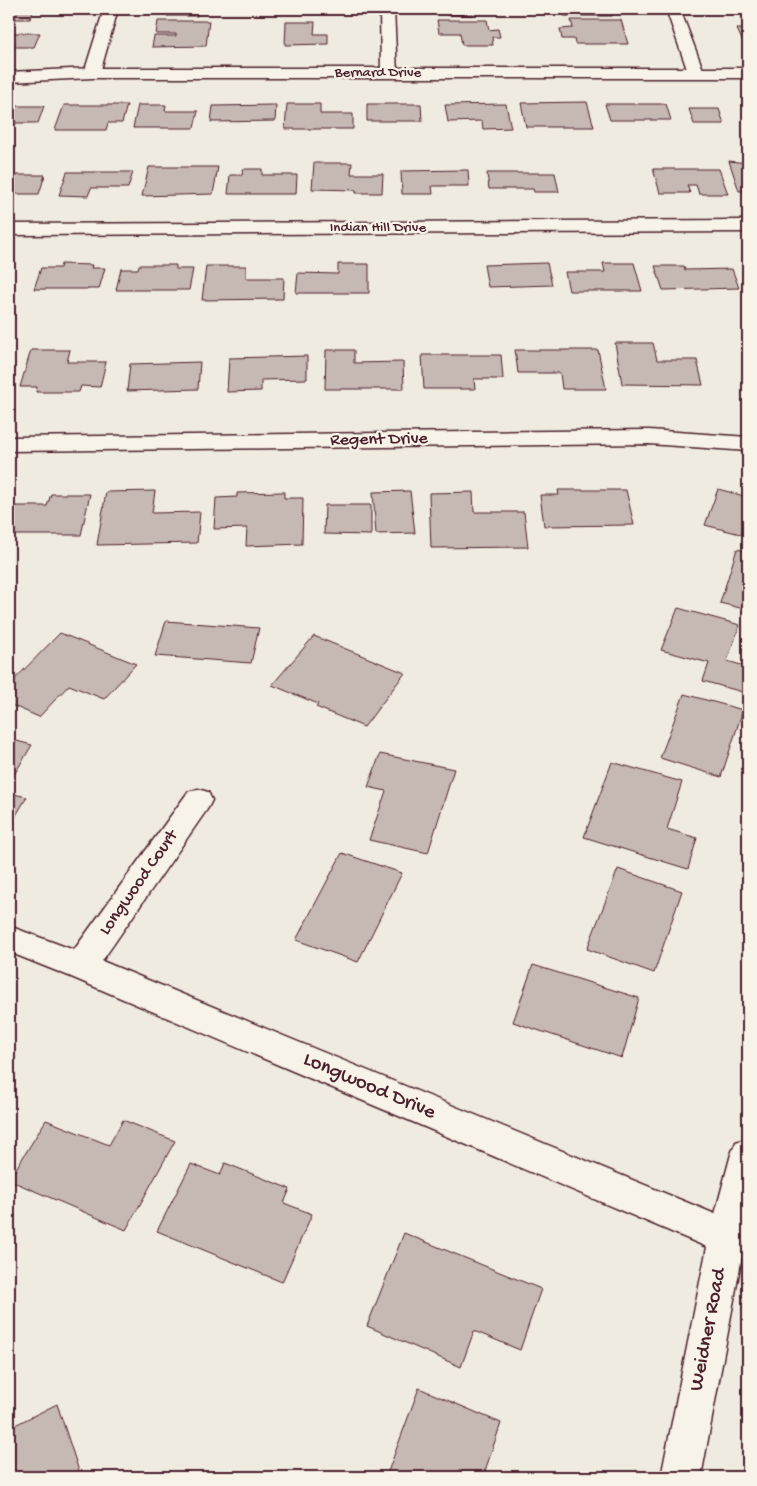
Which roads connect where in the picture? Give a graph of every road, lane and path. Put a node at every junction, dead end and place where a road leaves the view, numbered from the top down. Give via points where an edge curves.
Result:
1 (111, 9) edge
2 (387, 9) edge
3 (673, 9) edge
4 (696, 72) junction
5 (92, 73) junction
6 (748, 73) edge
7 (389, 74) junction
8 (9, 77) edge
9 (748, 226) edge
10 (9, 230) edge
11 (9, 444) edge
12 (748, 444) edge
13 (198, 800) dead end
14 (9, 939) edge
15 (80, 966) junction
16 (748, 1154) edge
17 (727, 1237) junction
18 (681, 1477) edge

1 - 5 street
2 - 7 street
3 - 4 street
4 - 6 street, Bernard Drive
4 - 7 street, Bernard Drive
5 - 7 street, Bernard Drive
5 - 8 street, Bernard Drive
9 - 10 street, Indian Hill Drive
11 - 12 street, Regent Drive via 649,437
13 - 15 street, Longwood Court
14 - 15 street, Longwood Drive
15 - 17 street, Longwood Drive
16 - 17 street, Weidner Road
17 - 18 street, Weidner Road

